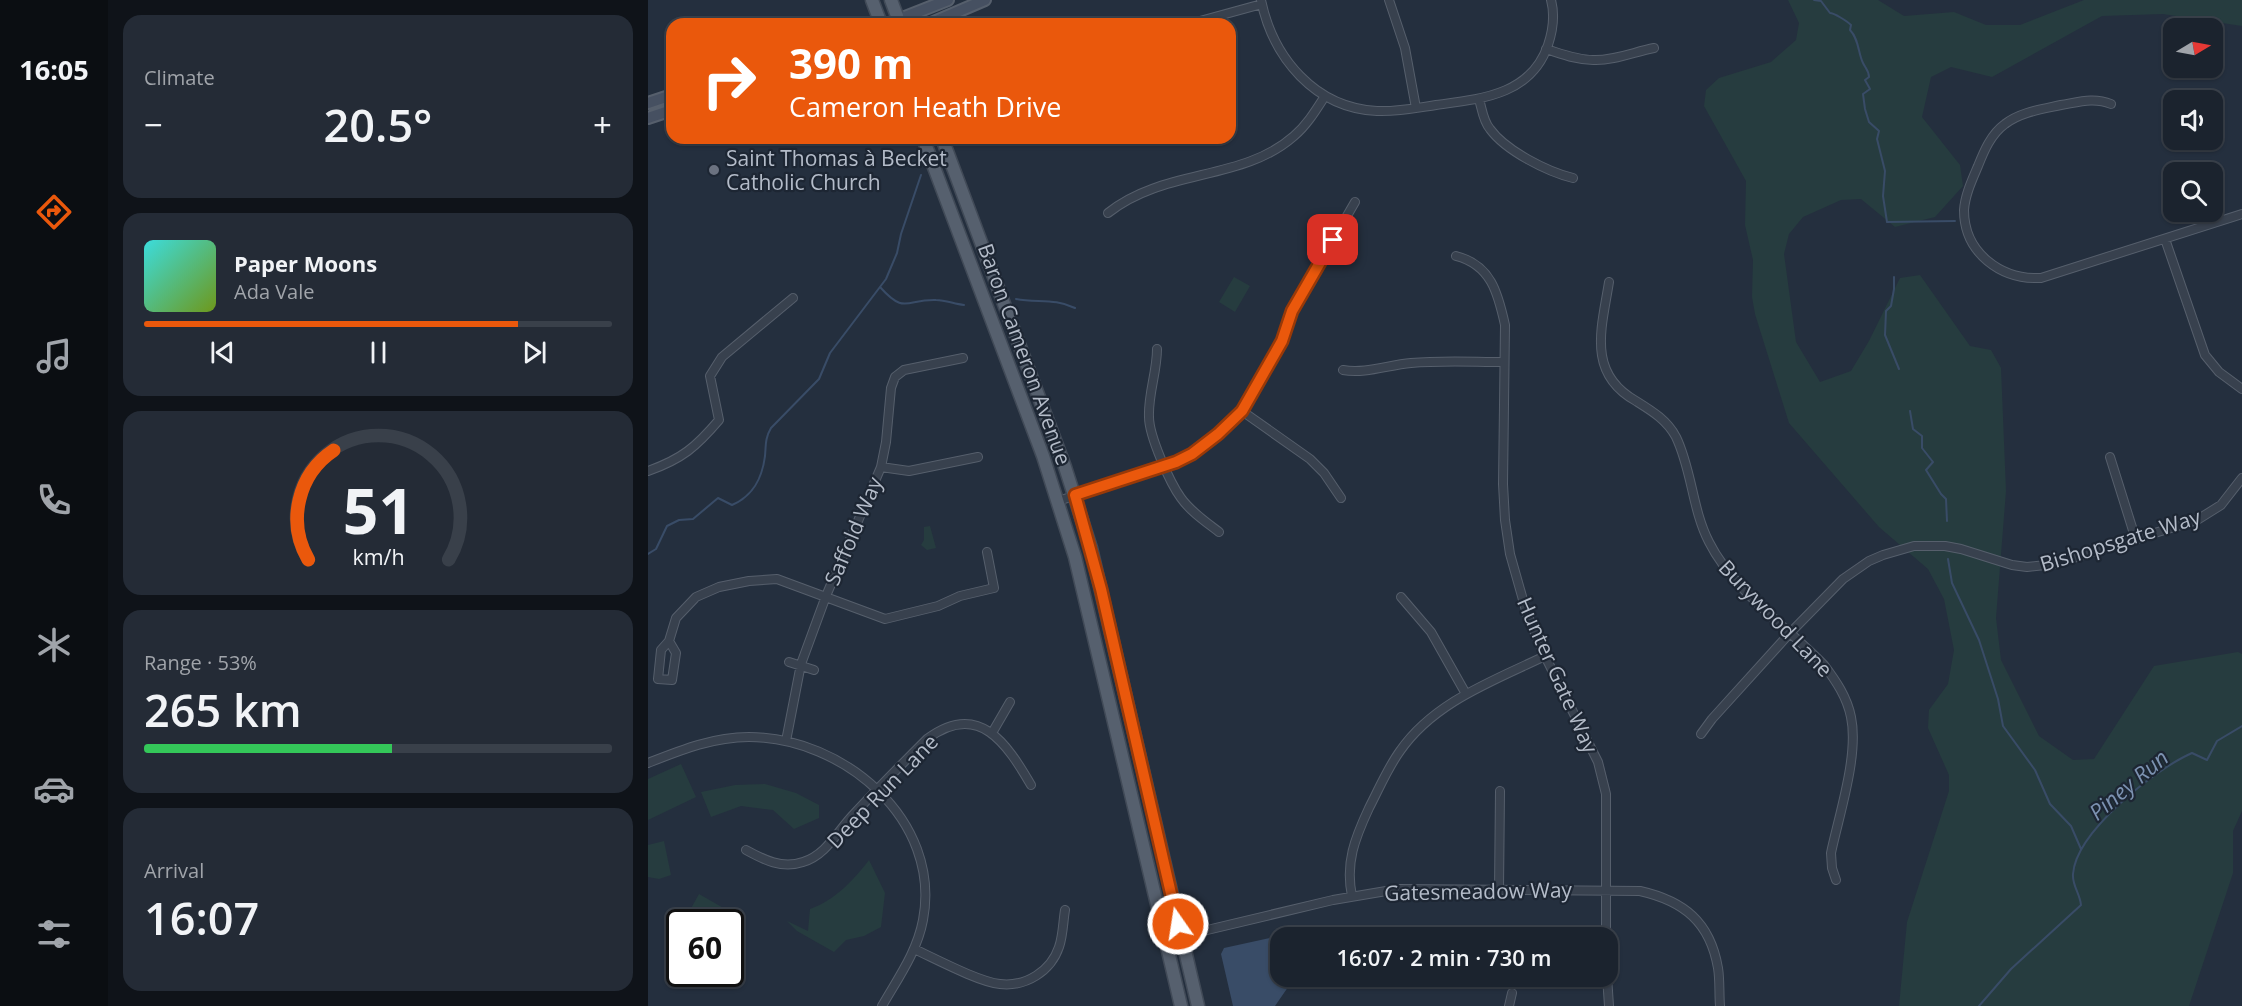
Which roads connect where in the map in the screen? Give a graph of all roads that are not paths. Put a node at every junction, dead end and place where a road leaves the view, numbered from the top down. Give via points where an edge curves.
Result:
1 (872, 0) edge
2 (891, 0) edge
3 (948, 0) edge
4 (985, 0) edge
5 (1389, 0) edge
6 (1551, 0) edge
7 (1262, 2) edge
8 (879, 18) edge
9 (895, 18) edge
10 (907, 18) edge
11 (943, 18) edge
12 (1209, 18) edge
13 (1654, 48) dead end
14 (1546, 49) junction
15 (1325, 96) junction
16 (666, 97) edge
17 (1479, 99) junction
18 (648, 102) edge
19 (2111, 104) dead end
20 (1416, 108) junction
21 (666, 112) edge
22 (648, 118) edge
23 (925, 144) edge
24 (944, 144) edge
25 (1573, 178) dead end
26 (1355, 202) dead end
27 (1108, 213) dead end
28 (2242, 214) edge
29 (2164, 239) junction
30 (1456, 256) dead end
31 (1610, 282) dead end
32 (793, 298) dead end
33 (1157, 349) dead end
34 (963, 358) dead end
35 (1504, 362) junction
36 (1343, 370) dead end
37 (2242, 389) edge
38 (1242, 411) junction
39 (978, 457) dead end
40 (2110, 457) dead end
41 (881, 467) junction
42 (1166, 467) junction
43 (648, 471) edge
44 (2242, 478) edge
45 (1075, 495) junction
46 (1341, 498) dead end
47 (1058, 501) junction
48 (1219, 532) dead end
49 (2136, 540) junction
50 (987, 552) dead end
51 (826, 596) junction
52 (1401, 597) dead end
53 (1790, 633) junction
54 (669, 641) junction
55 (1545, 656) junction
56 (789, 662) dead end
57 (801, 664) junction
58 (814, 670) dead end
59 (1466, 694) junction
60 (1010, 702) dead end
61 (992, 733) junction
62 (1701, 734) dead end
63 (786, 741) junction
64 (648, 763) edge
65 (1031, 785) dead end
66 (877, 790) junction
67 (1500, 791) dead end
68 (746, 850) dead end
69 (1836, 880) dead end
70 (1499, 889) junction
71 (1606, 890) junction
72 (1352, 896) junction
73 (1065, 910) dead end
74 (1606, 927) edge
75 (1181, 936) junction
76 (1165, 940) junction
77 (914, 949) junction
78 (1607, 987) edge
79 (1512, 993) dead end
80 (882, 1006) edge
81 (1181, 1006) edge
82 (1198, 1006) edge
83 (1509, 1006) edge
84 (1610, 1006) edge
85 (1720, 1006) edge

1 - 8 main road
2 - 9 main road
3 - 10 main road
4 - 11 main road
5 - 20 street via 1405,48
6 - 14 street via 1552,25
7 - 12 street
7 - 15 street via 1284,57 1303,80
13 - 14 street via 1593,60
14 - 17 street via 1535,69 1519,85
15 - 20 street via 1369,110
15 - 27 street via 1305,125 1270,153 1140,193
16 - 18 main road
17 - 20 street
17 - 25 street via 1486,123 1503,143 1551,171
19 - 29 street via 2085,100 2020,115 2003,125 1989,142 1968,189 1964,210 1969,234 1989,264 2007,274 2029,278 2053,275
21 - 22 main road
23 - 47 main road, Baron Cameron Avenue
24 - 45 main road, Baron Cameron Avenue
26 - 38 street via 1292,311 1282,341
28 - 29 street
29 - 37 street via 2205,355 2219,372
30 - 35 street, Hunter Gate Way via 1483,269 1493,285 1505,325
31 - 53 street, Burywood Lane via 1600,331 1601,354 1609,375 1623,392 1658,415 1671,429 1686,465 1702,525 1717,557
32 - 43 street via 722,357 710,376 719,420 699,443 674,462
33 - 42 street via 1149,421
34 - 41 street, Saffold Way via 904,370 896,377 891,388
35 - 36 street via 1435,361 1354,372
35 - 55 street, Hunter Gate Way via 1505,520 1518,586
38 - 42 street via 1192,454
38 - 46 street via 1310,459
39 - 41 street, Saffold Way via 909,471
40 - 49 street
41 - 51 street, Saffold Way
42 - 45 street
42 - 48 street via 1180,498
44 - 49 street, Bishopsgate Way via 2210,513 2189,524
45 - 47 street
45 - 75 main road, Baron Cameron Avenue via 1102,593
47 - 76 main road, Baron Cameron Avenue via 1086,596
49 - 53 street, Bishopsgate Way via 2041,566 2012,565 1945,546 1899,549 1855,570
50 - 51 street, Saffold Way via 994,588 938,606 885,619
51 - 54 street, Saffold Way via 777,579 719,587 696,597 682,610
51 - 57 street, Saffold Way
52 - 59 street via 1431,632
53 - 62 street, Bishopsgate Way
53 - 69 street, Burywood Lane via 1837,681 1852,718 1852,745 1832,854
54 - 54 street, Saffold Way via 661,650 658,679 672,680 676,653
55 - 59 street
55 - 71 street, Hunter Gate Way via 1598,762 1606,794
56 - 57 street
57 - 58 street
57 - 63 street, Saffold Way
59 - 72 street via 1422,725 1388,770 1352,847
60 - 61 street
61 - 65 street via 1006,745
61 - 66 street, Deep Run Lane via 964,725 944,728 927,739
63 - 64 street via 750,737 713,740
63 - 66 street via 840,762
66 - 68 street, Deep Run Lane via 828,847 812,859 782,864
66 - 77 street via 908,828 921,864 925,904
67 - 70 street
70 - 71 street, Gatesmeadow Way
70 - 72 street, Gatesmeadow Way via 1398,889
71 - 74 street, Hunter Gate Way
71 - 85 street, Gatesmeadow Way via 1660,896 1680,905 1698,922 1715,952
72 - 75 street, Gatesmeadow Way
73 - 77 street via 1054,957 1041,973 1023,982 992,983
75 - 76 street, Gatesmeadow Way
75 - 82 main road, Baron Cameron Avenue
76 - 81 main road, Baron Cameron Avenue
77 - 80 street
78 - 84 street
79 - 83 street

